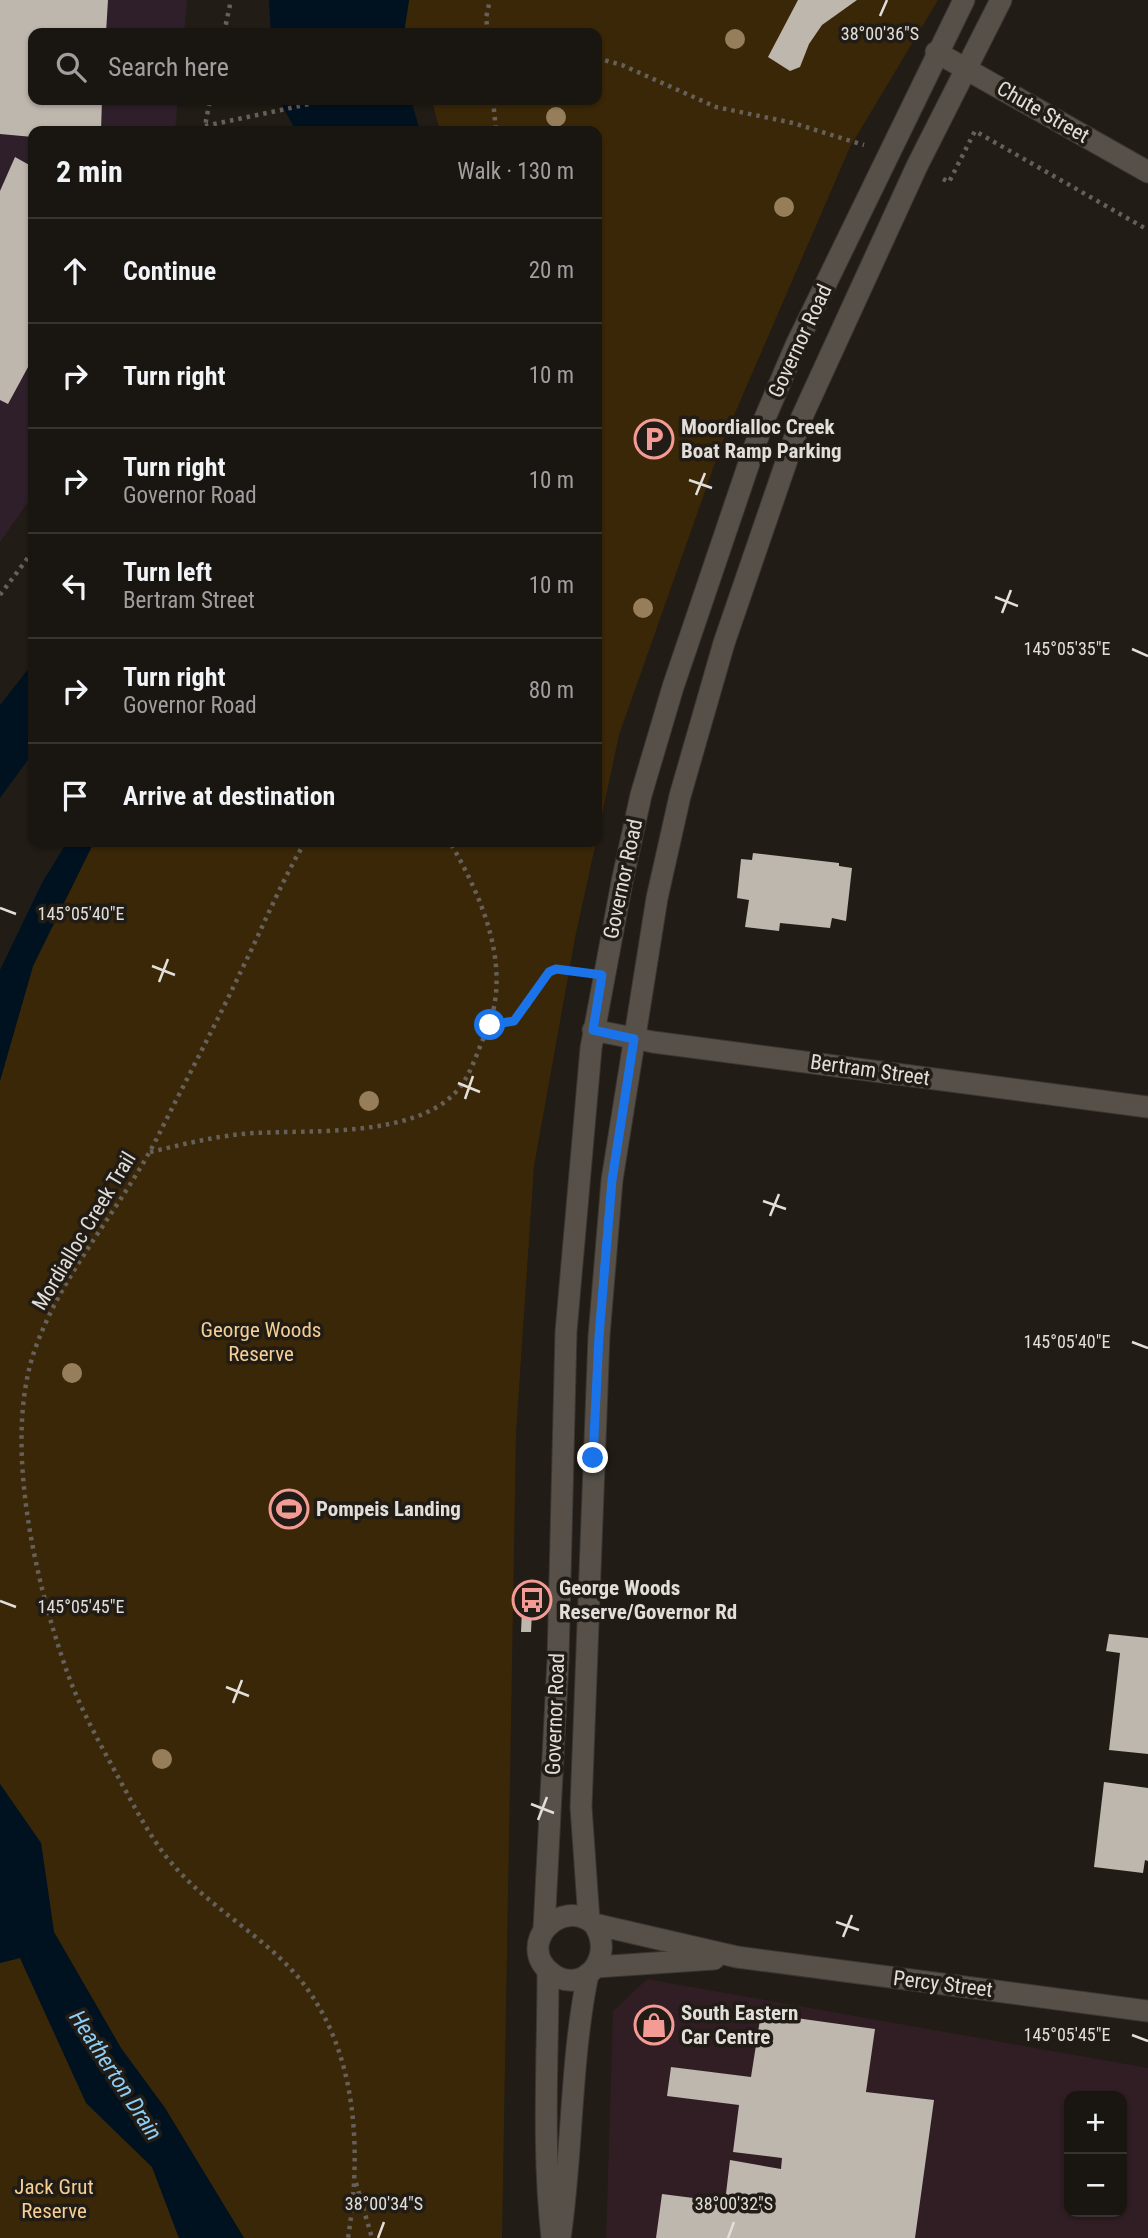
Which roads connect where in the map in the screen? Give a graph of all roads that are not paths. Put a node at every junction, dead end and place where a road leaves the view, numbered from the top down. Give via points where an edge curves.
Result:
1 (964, 0) edge
2 (1001, 0) edge
3 (936, 52) junction
4 (965, 67) junction
5 (1148, 172) edge
6 (593, 1030) junction
7 (634, 1039) junction
8 (1148, 1107) edge
9 (592, 1922) junction
10 (544, 1928) junction
11 (737, 1957) junction
12 (548, 1970) junction
13 (592, 1971) junction
14 (1148, 2011) edge
15 (552, 2238) edge
16 (560, 2238) edge

1 - 3 street, Governor Road
2 - 4 street, Governor Road
3 - 4 street, Chute Street
3 - 6 street, Governor Road via 796,345 729,516 642,795
4 - 5 street, Chute Street
4 - 7 street, Governor Road via 801,419 750,561 680,796 655,905
6 - 7 street, Bertram Street
6 - 10 street, Governor Road via 566,1332 558,1660
7 - 8 street, Bertram Street
7 - 9 street, Governor Road via 612,1180 599,1336 581,1807
9 - 10 street via 580,1916 560,1916
9 - 11 street, Percy Street
9 - 13 street via 603,1950
10 - 12 street via 538,1946
11 - 13 street, Percy Street
11 - 14 street, Percy Street
12 - 13 street via 568,1979
12 - 15 street via 544,2116
13 - 16 street via 578,2023

